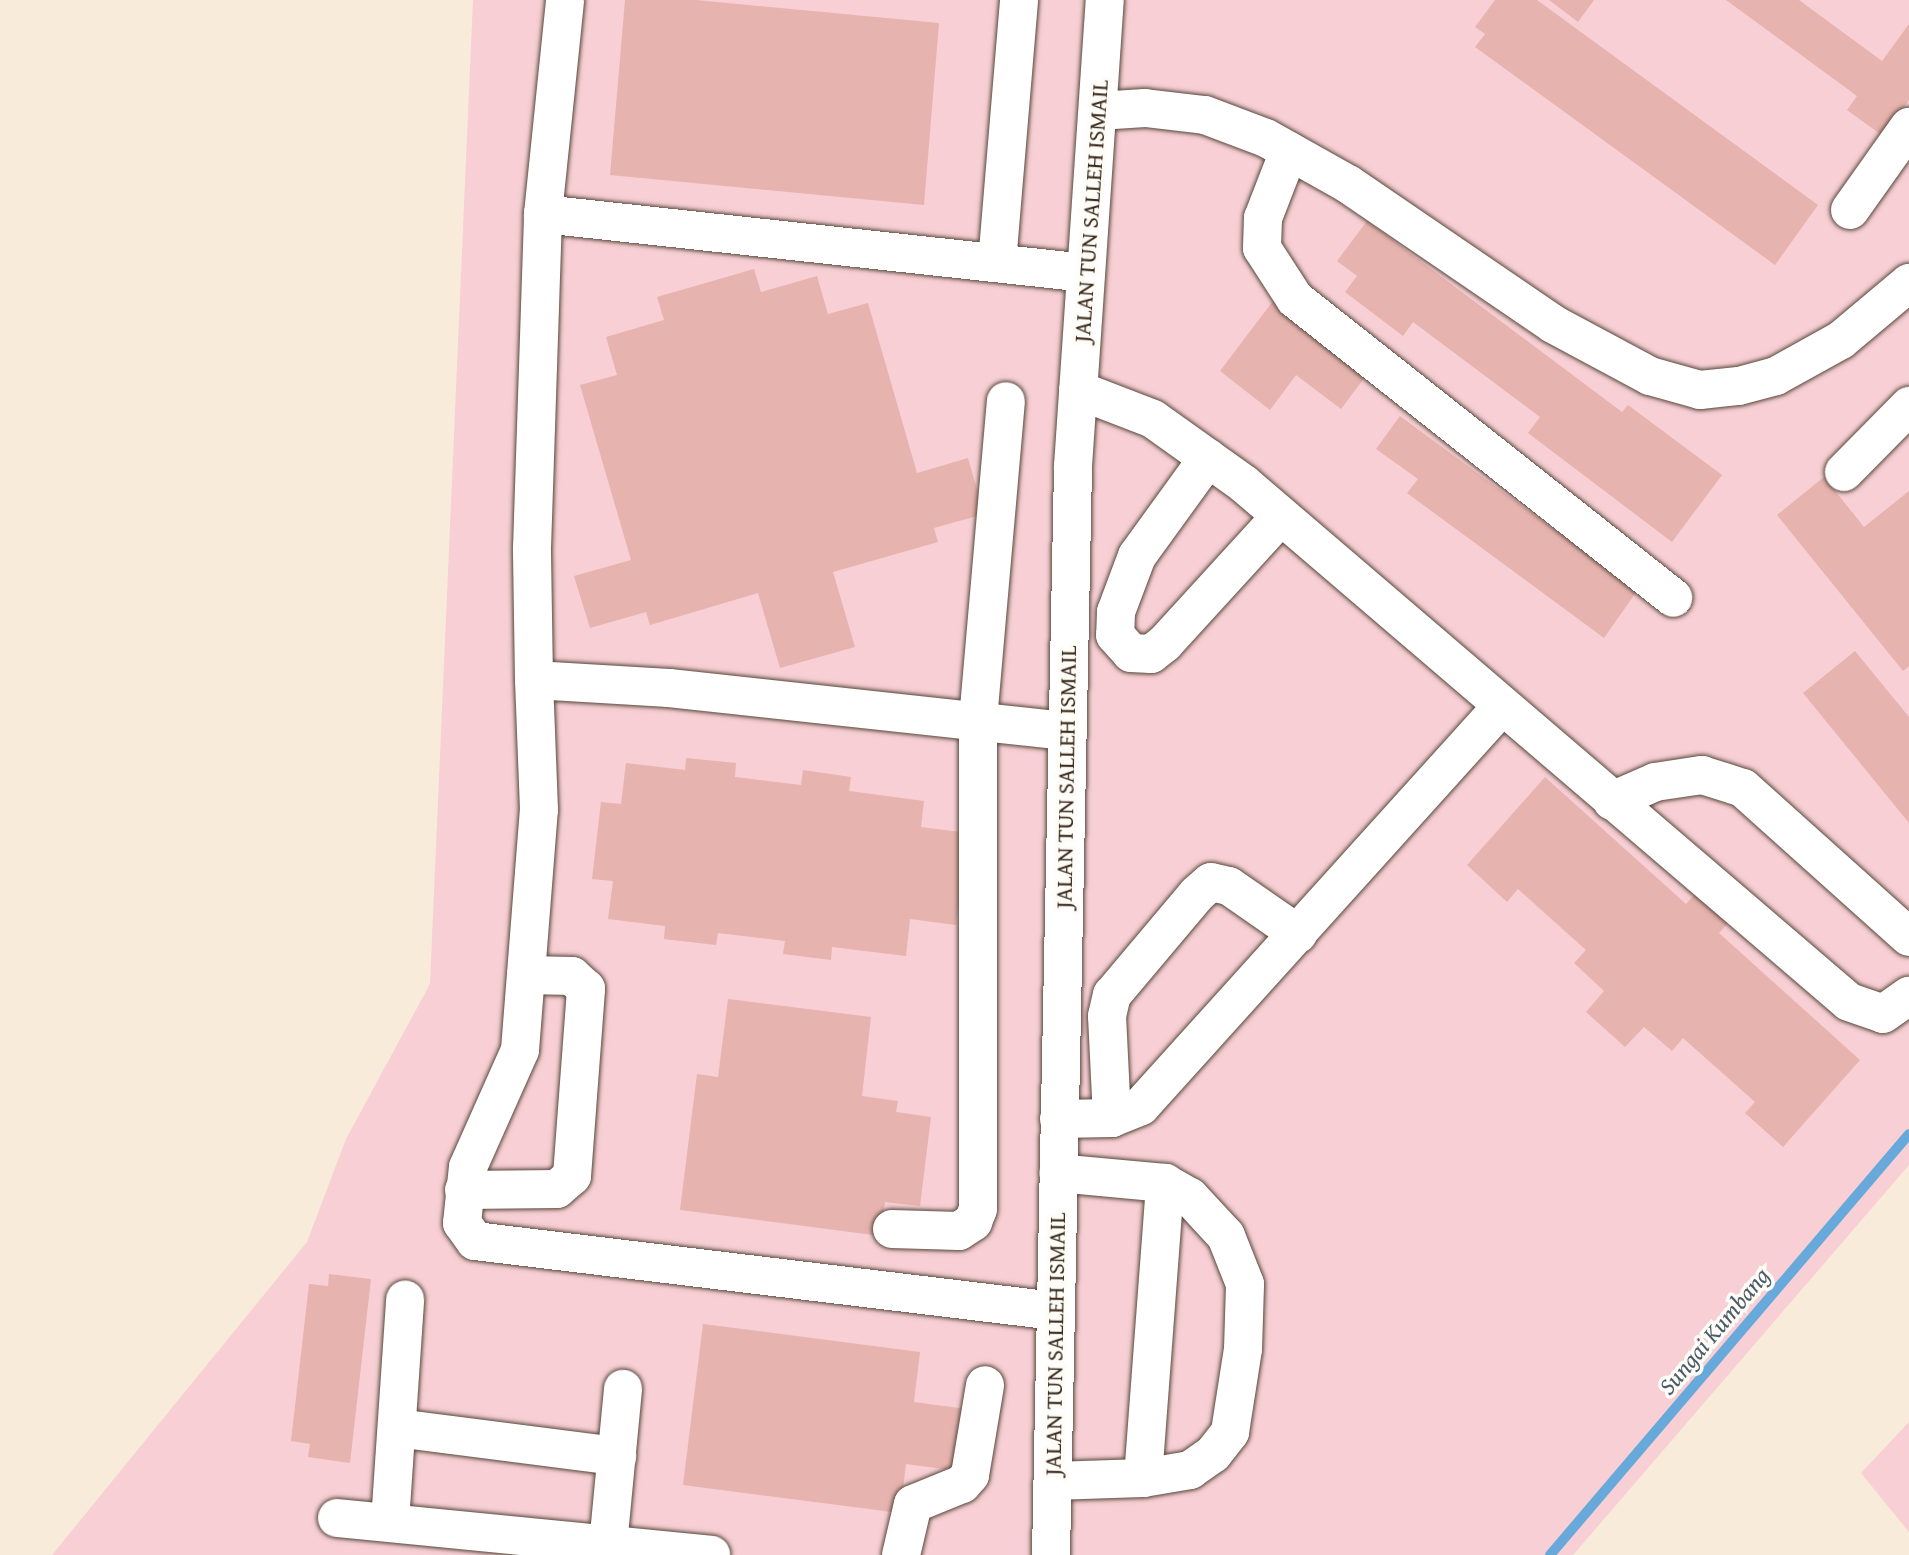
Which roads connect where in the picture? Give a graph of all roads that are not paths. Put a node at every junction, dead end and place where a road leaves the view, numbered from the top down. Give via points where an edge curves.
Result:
1 (565, 0) edge
2 (1019, 0) edge
3 (1105, 0) edge
4 (1098, 111) junction
5 (1909, 127) edge
6 (1289, 151) junction
7 (1850, 210) dead end
8 (543, 214) junction
9 (997, 263) junction
10 (1086, 273) junction
11 (1909, 283) edge
12 (1078, 390) junction
13 (1006, 401) dead end
14 (1909, 406) edge
15 (1208, 458) junction
16 (1844, 472) dead end
17 (1281, 516) junction
18 (1673, 598) dead end
19 (534, 680) junction
20 (1502, 706) junction
21 (978, 720) junction
22 (1067, 731) junction
23 (1612, 801) junction
24 (1298, 934) junction
25 (1909, 937) edge
26 (526, 975) junction
27 (1909, 996) edge
28 (1112, 1118) junction
29 (1059, 1119) junction
30 (1058, 1174) junction
31 (1165, 1183) junction
32 (464, 1190) junction
33 (892, 1228) dead end
34 (405, 1300) dead end
35 (1055, 1311) junction
36 (985, 1385) dead end
37 (623, 1389) dead end
38 (397, 1427) junction
39 (617, 1456) junction
40 (1143, 1478) junction
41 (1053, 1481) junction
42 (337, 1518) dead end
43 (390, 1522) junction
44 (608, 1545) junction
45 (564, 1548) edge
46 (711, 1555) edge
47 (901, 1555) edge
48 (1051, 1555) edge

1 - 8 street
2 - 9 street
3 - 4 street, JALAN TUN SALLEH ISMAIL
4 - 6 street via 1145,108 1205,115
4 - 10 street, JALAN TUN SALLEH ISMAIL
5 - 7 street
6 - 11 street via 1348,184 1553,324 1650,376 1700,390 1776,376 1841,340
6 - 18 street via 1263,218 1262,248 1295,299
8 - 9 street
8 - 19 street via 532,548
9 - 10 street
10 - 12 street, JALAN TUN SALLEH ISMAIL
12 - 15 street via 1153,419
12 - 22 street, JALAN TUN SALLEH ISMAIL
13 - 21 street
14 - 16 street
15 - 17 street
15 - 17 street via 1133,567 1116,612 1115,635 1130,653 1151,654 1165,643
17 - 20 street
19 - 21 street via 656,687
19 - 26 street via 540,799
20 - 23 street
20 - 24 street
21 - 22 street
21 - 33 street via 978,1209 973,1222 959,1231
22 - 29 street, JALAN TUN SALLEH ISMAIL
23 - 25 street via 1655,782 1702,775 1743,788
23 - 27 street via 1849,1002 1882,1014
24 - 28 street via 1168,1080 1141,1106
24 - 28 street via 1229,886 1211,882 1197,894 1112,995 1107,1016
26 - 32 street via 520,1050 468,1167
26 - 32 street via 572,976 586,989 572,1176 557,1189
28 - 29 street
29 - 30 street, JALAN TUN SALLEH ISMAIL
30 - 31 street
30 - 35 street, JALAN TUN SALLEH ISMAIL
31 - 40 street
31 - 40 street via 1190,1197 1226,1236 1245,1284 1243,1349 1230,1432 1213,1454 1190,1470
32 - 35 street via 462,1223 475,1241
34 - 38 street
35 - 41 street, JALAN TUN SALLEH ISMAIL
36 - 47 street via 970,1475 962,1484 912,1504
37 - 39 street
38 - 39 street
38 - 43 street
39 - 44 street
40 - 41 street
41 - 48 street, JALAN TUN SALLEH ISMAIL
42 - 43 street
43 - 45 street
44 - 45 street
44 - 46 street

